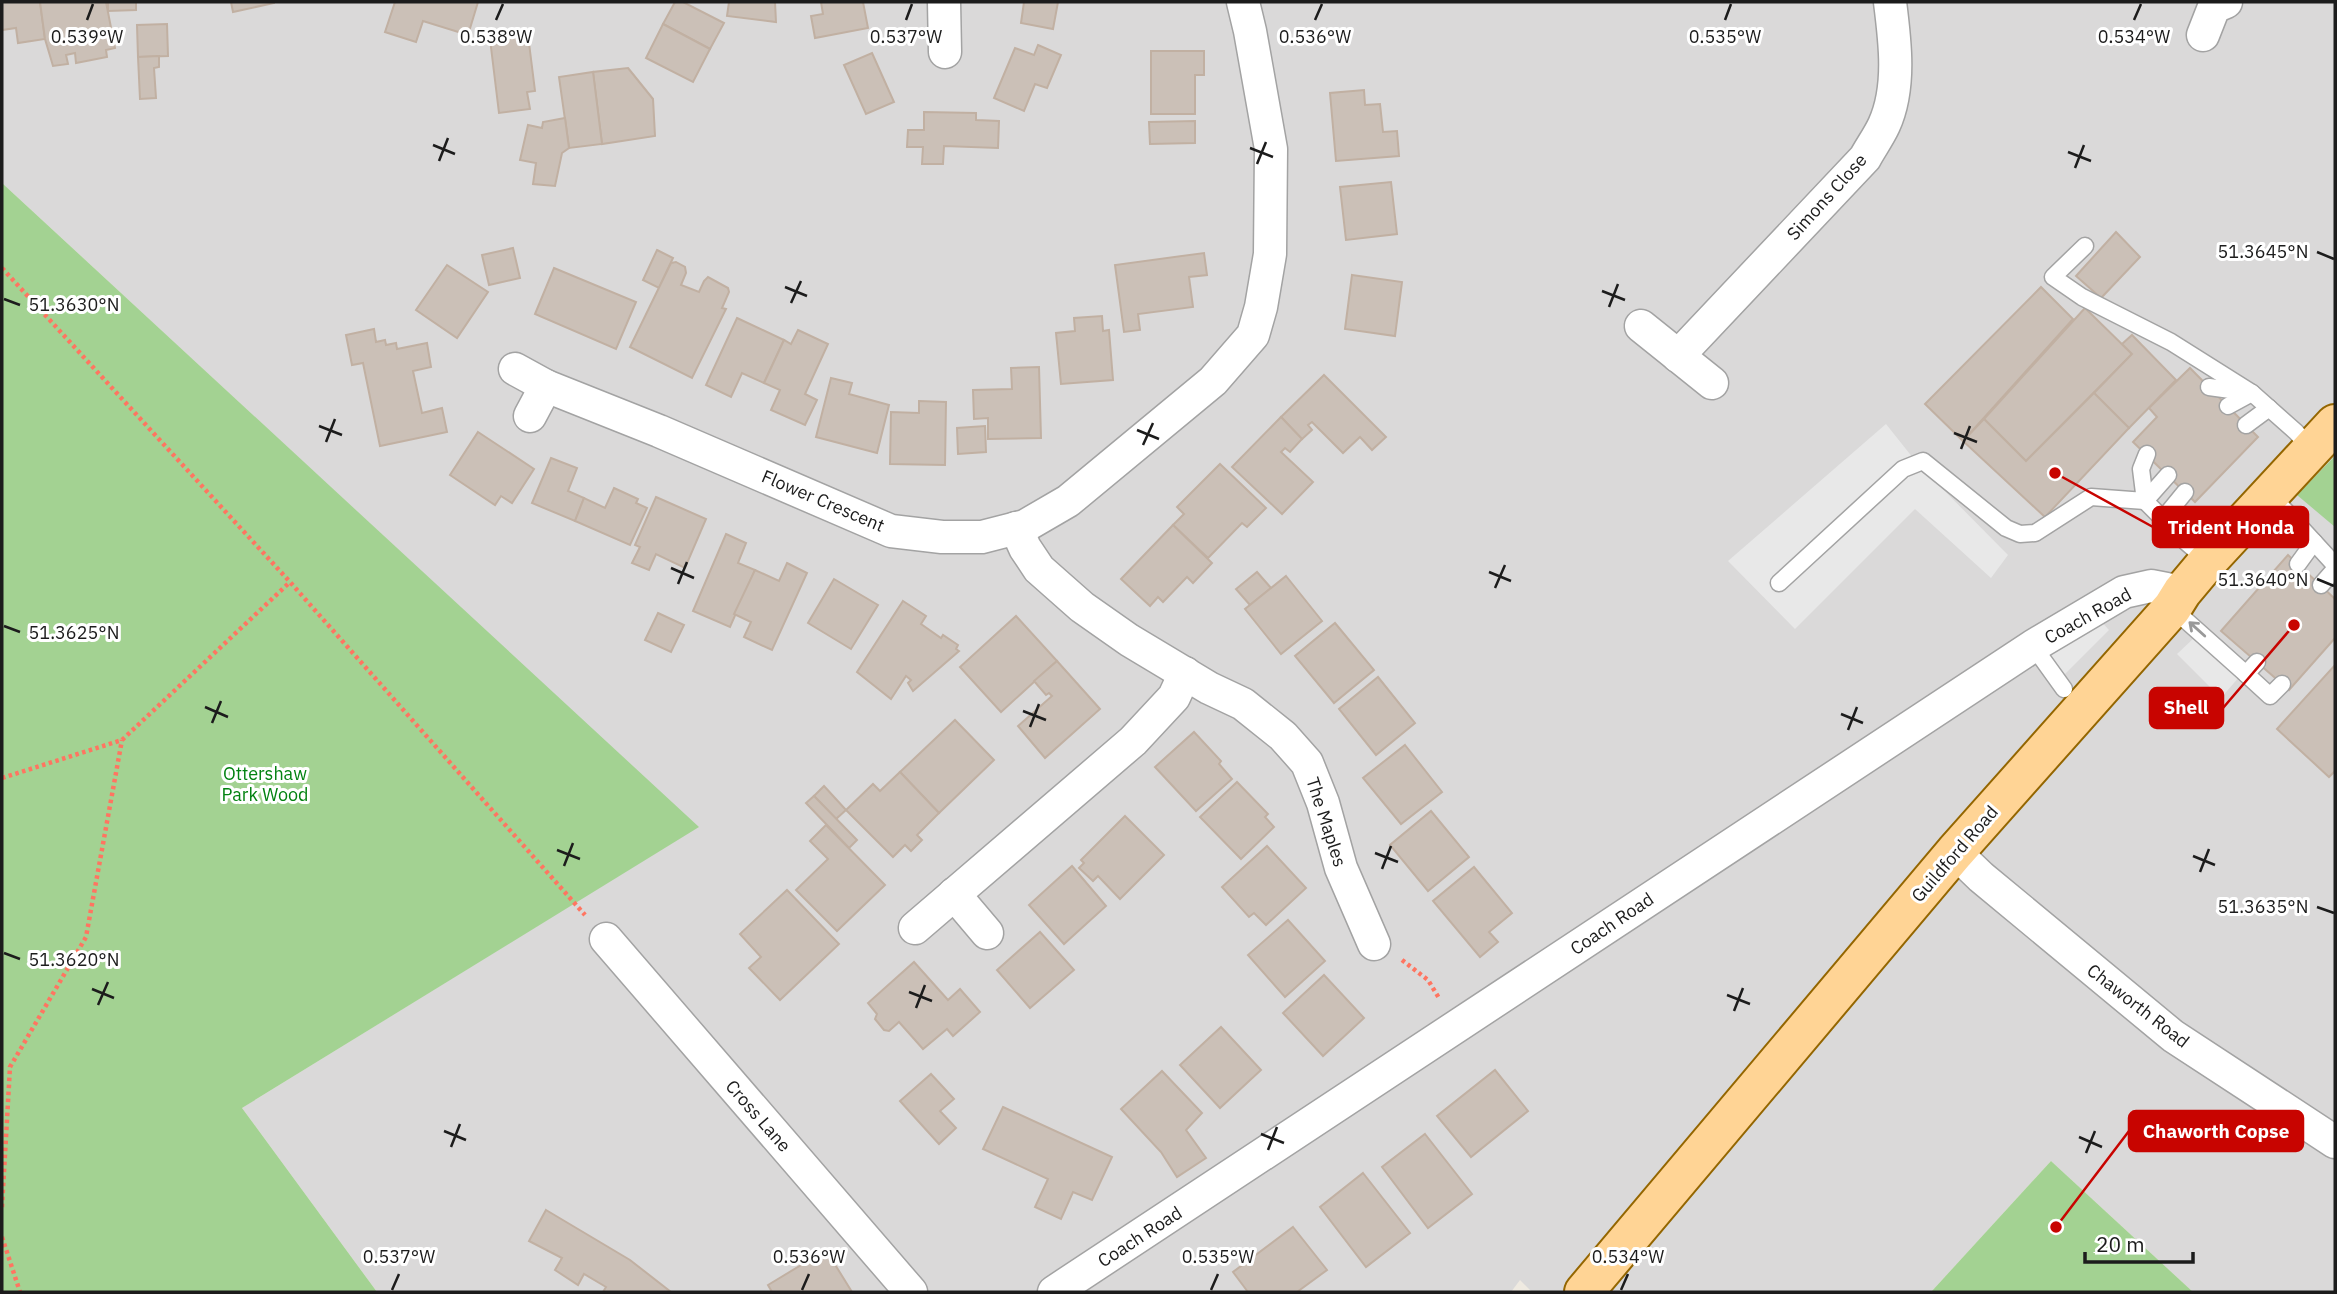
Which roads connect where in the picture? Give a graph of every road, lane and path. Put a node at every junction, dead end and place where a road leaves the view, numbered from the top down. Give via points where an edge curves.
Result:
1 (944, 2) edge
2 (1243, 2) edge
3 (1890, 2) edge
4 (945, 52) dead end
5 (2085, 246) dead end
6 (2, 268) edge
7 (1641, 326) dead end
8 (1678, 356) junction
9 (515, 369) dead end
10 (1712, 383) dead end
11 (546, 386) junction
12 (2210, 387) dead end
13 (2252, 393) junction
14 (2228, 406) dead end
15 (2269, 408) junction
16 (530, 416) dead end
17 (2246, 425) dead end
18 (2324, 437) edge
19 (2147, 454) dead end
20 (2168, 475) dead end
21 (2185, 492) dead end
22 (2270, 494) junction
23 (2145, 501) junction
24 (2163, 519) junction
25 (1016, 528) junction
26 (2314, 542) junction
27 (2208, 561) junction
28 (2298, 564) dead end
29 (2335, 567) edge
30 (290, 582) junction
31 (1779, 583) dead end
32 (2321, 585) dead end
33 (2177, 600) junction
34 (2033, 646) junction
35 (1185, 673) junction
36 (2282, 684) dead end
37 (2064, 689) dead end
38 (122, 740) junction
39 (2, 778) edge
40 (1955, 852) junction
41 (954, 894) junction
42 (915, 928) dead end
43 (987, 933) dead end
44 (606, 939) joint
45 (1374, 944) joint
46 (1457, 1027) junction
47 (10, 1067) junction
48 (2, 1071) edge
49 (2335, 1142) edge
50 (2, 1207) edge
51 (2, 1237) edge
52 (20, 1292) edge
53 (911, 1292) edge
54 (1054, 1292) edge
55 (1584, 1292) edge

1 - 4 street
2 - 25 street, Flower Crescent via 1271,149 1270,254 1253,335 1213,381 1068,501
3 - 8 street, Simons Close via 1894,89 1885,124 1865,158
5 - 13 lane via 2053,277
6 - 30 path
7 - 8 street
8 - 10 street
9 - 11 street, Flower Crescent
11 - 16 street
11 - 25 street, Flower Crescent via 891,530 982,537
12 - 13 lane
13 - 14 lane
13 - 15 lane
15 - 17 lane
15 - 18 lane
18 - 22 main road, Guildford Road
19 - 23 lane via 2141,470
20 - 23 lane
21 - 24 lane
22 - 26 lane
22 - 27 main road, Guildford Road
23 - 24 lane
23 - 31 lane via 2091,497 2035,533 2020,534 1923,461 1903,469
24 - 27 lane
25 - 35 street, The Maples via 1039,569 1082,607
26 - 28 lane
26 - 29 lane
27 - 33 main road, Guildford Road
29 - 32 lane
30 - 38 path
30 - 44 path
33 - 34 street, Coach Road via 2151,586 2124,592
36 -> 33 lane via 2270,696 2251,668
33 - 40 main road, Guildford Road
34 - 37 lane
34 - 46 street, Coach Road
35 - 41 street via 1174,697 1133,741
35 - 45 street, The Maples via 1243,704 1283,736 1307,763 1341,868
38 - 39 path
38 - 47 path via 86,937
40 - 49 street, Chaworth Road via 2174,1036
40 - 55 main road, Guildford Road
41 - 42 street
41 - 43 street
44 - 53 street, Cross Lane
45 - 46 path via 1429,981
46 - 54 street, Coach Road
47 - 48 path
47 - 50 path
51 - 52 path

